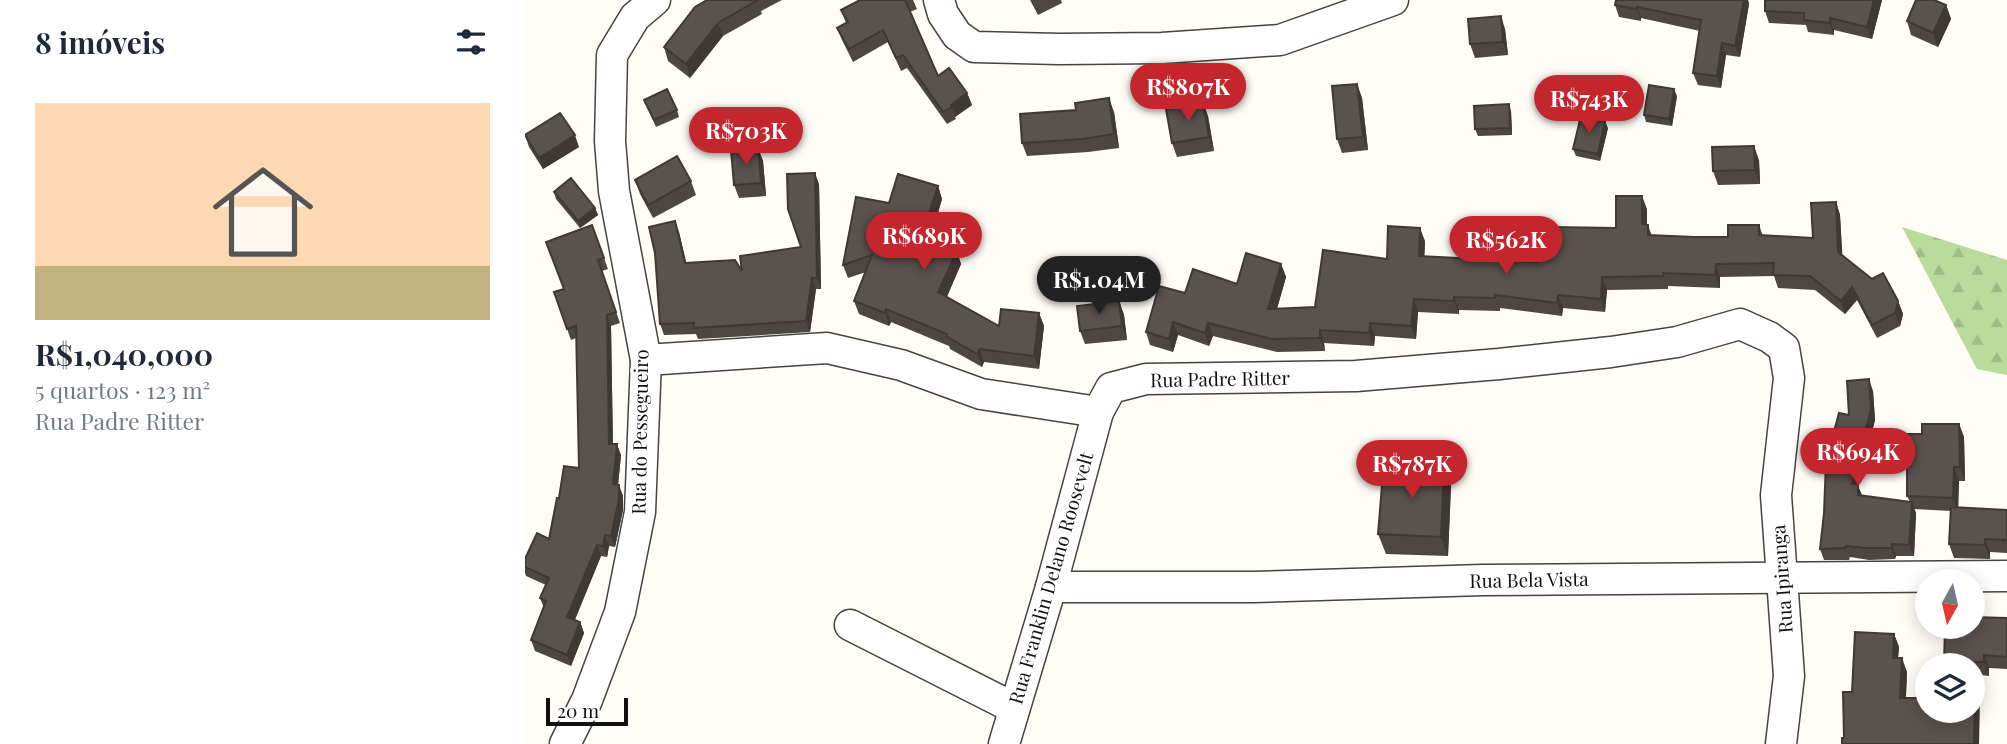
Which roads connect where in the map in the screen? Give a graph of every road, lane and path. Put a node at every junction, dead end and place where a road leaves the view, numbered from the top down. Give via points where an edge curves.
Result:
1 (655, 0) edge
2 (939, 0) edge
3 (1393, 0) edge
4 (1769, 337) joint
5 (646, 360) junction
6 (1098, 412) junction
7 (2007, 576) edge
8 (1783, 577) junction
9 (1051, 587) junction
10 (849, 625) dead end
11 (1014, 708) junction
12 (565, 744) edge
13 (1004, 744) edge
14 (1781, 744) edge

1 - 5 street, Rua do Pessegueiro via 635,16 613,55 610,141 614,191
2 - 3 street via 957,35 974,47 1060,49 1280,40
4 - 6 street, Rua Padre Ritter via 1740,324 1677,342 1499,364 1356,376 1146,379 1111,388
4 - 8 street, Rua Ipiranga via 1784,348 1789,378 1776,495
5 - 6 street via 827,348 901,365 981,394
5 - 12 street, Rua do Pessegueiro via 640,512 620,612
6 - 9 street, Rua Franklin Delano Roosevelt
7 - 8 street, Rua Bela Vista
8 - 9 street, Rua Bela Vista
8 - 14 street, Rua Ipiranga via 1789,676
9 - 11 street, Rua Franklin Delano Roosevelt
10 - 11 street
11 - 13 street, Rua Franklin Delano Roosevelt

